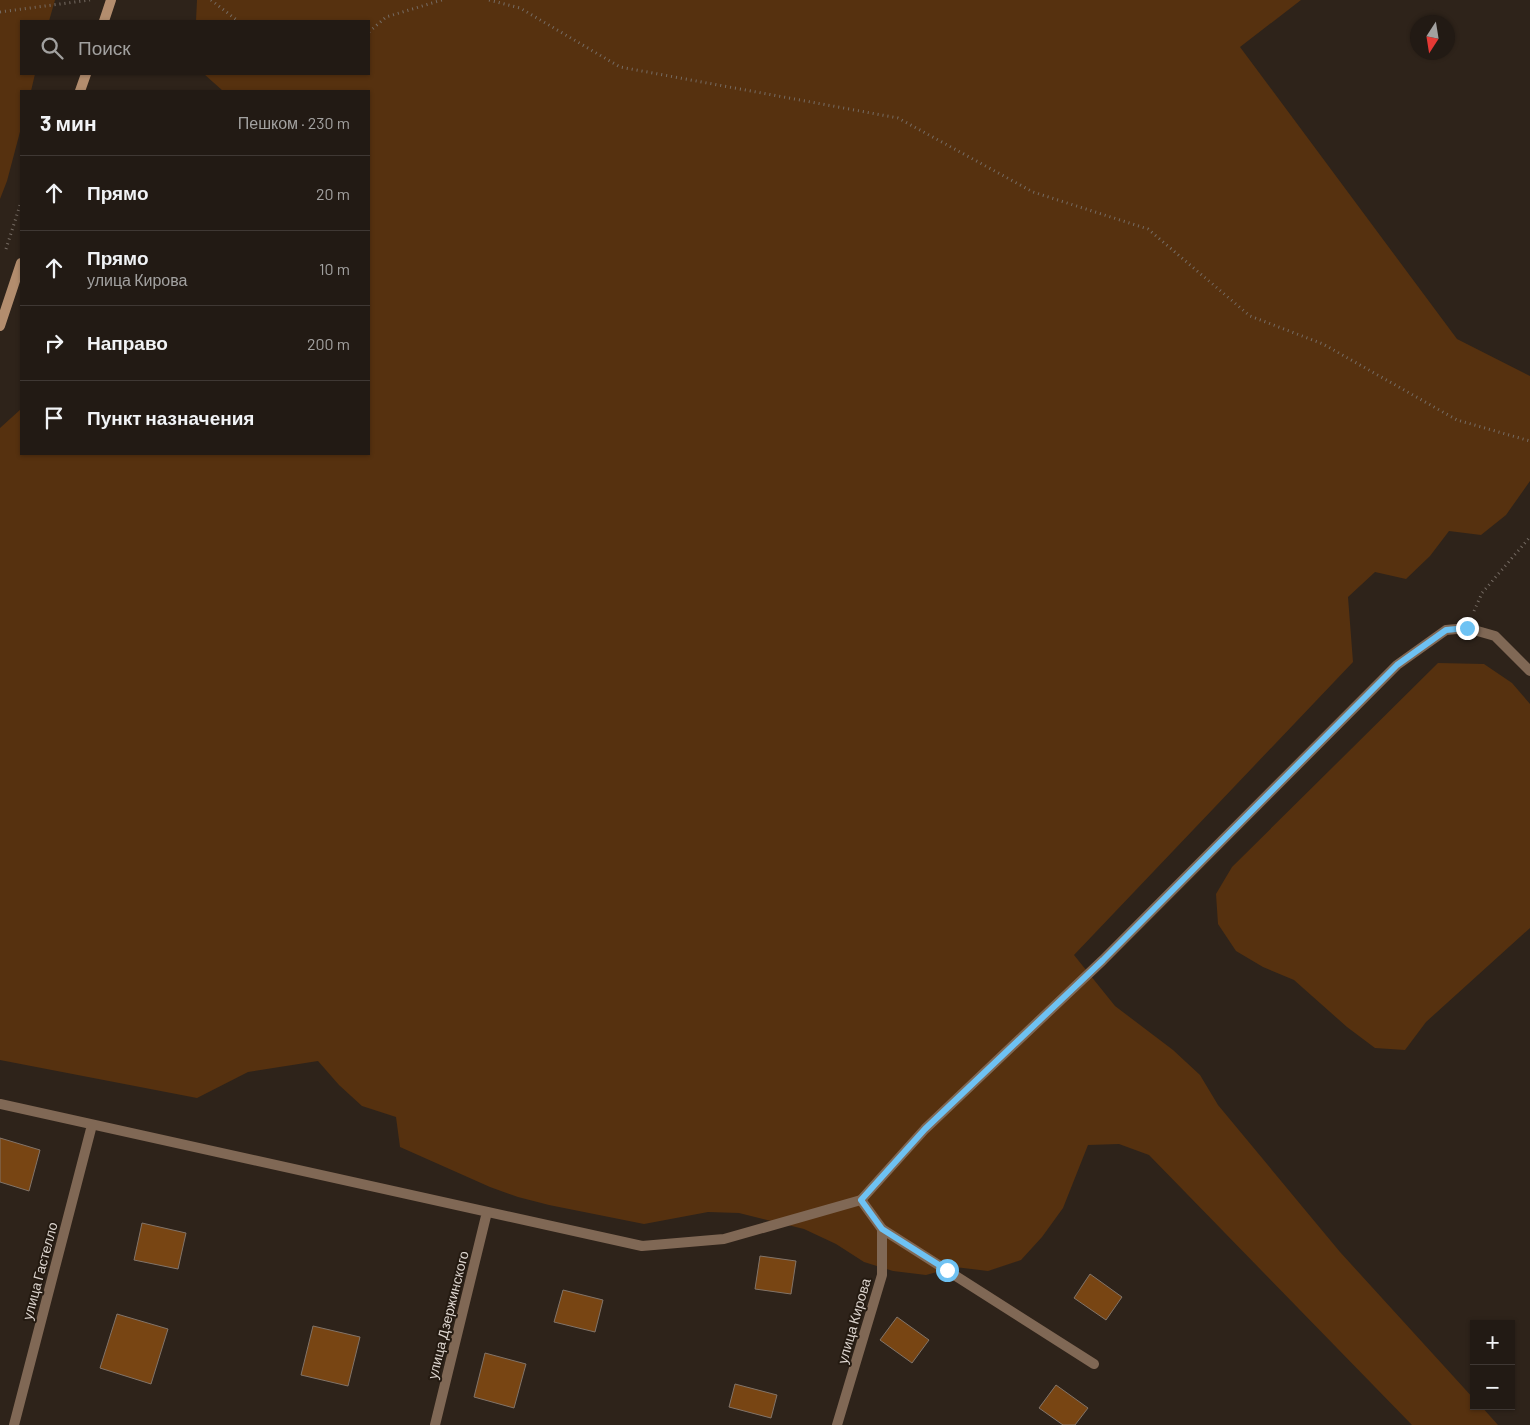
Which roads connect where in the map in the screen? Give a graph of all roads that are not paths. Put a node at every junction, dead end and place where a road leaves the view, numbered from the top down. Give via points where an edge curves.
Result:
1 (111, 0) edge
2 (104, 20) edge
3 (86, 75) edge
4 (80, 90) edge
5 (20, 266) edge
6 (0, 326) edge
7 (1530, 671) edge
8 (0, 1104) edge
9 (92, 1125) junction
10 (861, 1200) junction
11 (487, 1212) junction
12 (882, 1229) junction
13 (1094, 1364) dead end
14 (14, 1425) edge
15 (435, 1425) edge
16 (837, 1425) edge

1 - 2 street
3 - 4 street
5 - 6 street
7 - 10 street via 1495,636 1467,628 1446,630 1397,665 1103,960 925,1129
8 - 9 street
9 - 11 street
9 - 14 street, улица Гастелло
10 - 11 street via 724,1239 642,1246
10 - 12 street
11 - 15 street, улица Дзержинского
12 - 13 street
12 - 16 street, улица Кирова via 882,1275

